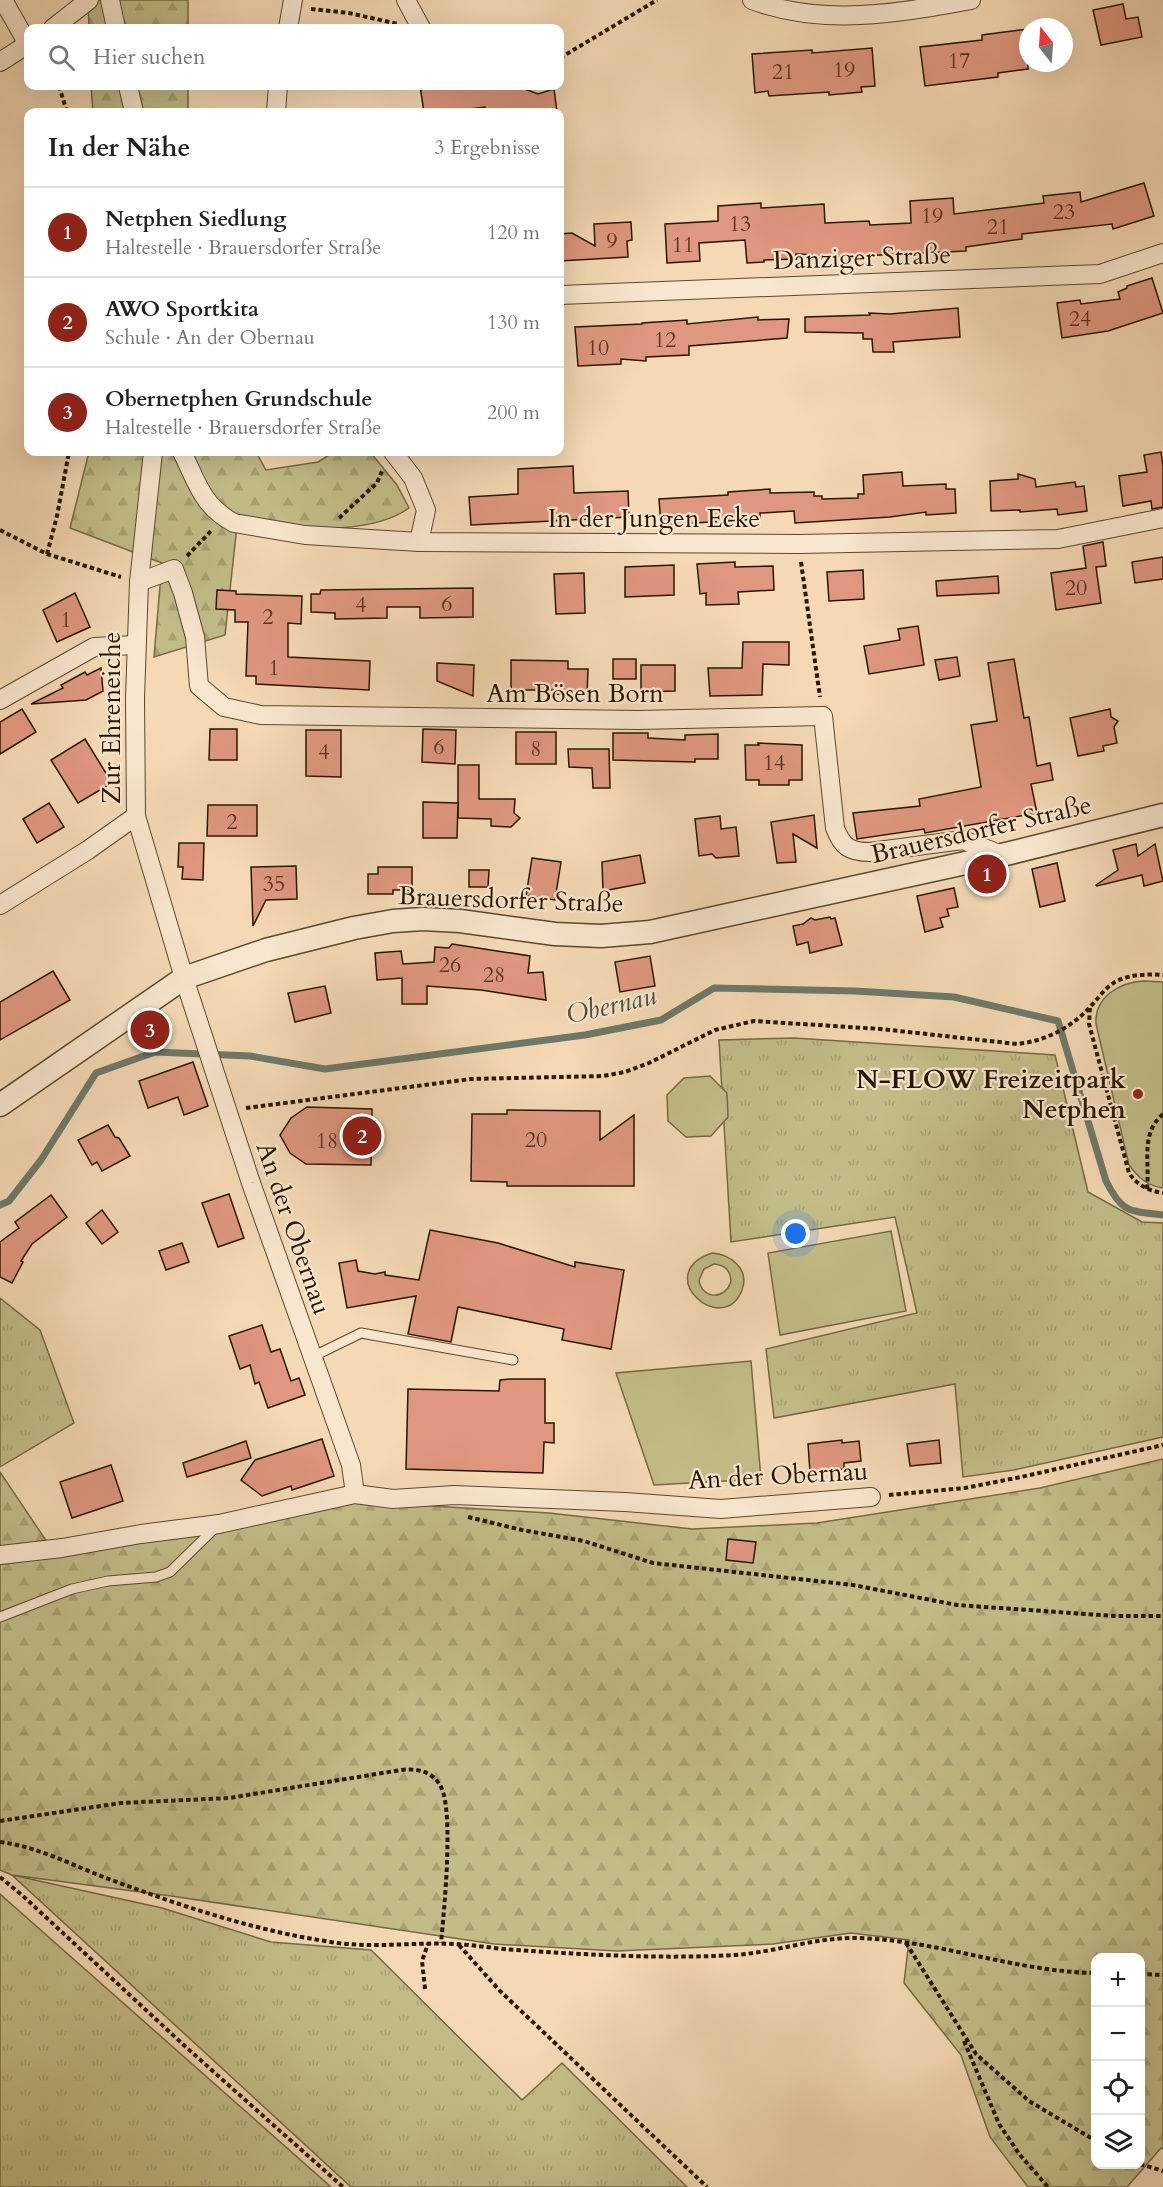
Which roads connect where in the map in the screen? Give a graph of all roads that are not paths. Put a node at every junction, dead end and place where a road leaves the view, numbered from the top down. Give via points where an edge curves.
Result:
1 (3, 0) edge
2 (89, 0) edge
3 (110, 0) edge
4 (406, 0) edge
5 (752, 0) edge
6 (971, 0) edge
7 (292, 4) edge
8 (57, 24) edge
9 (115, 24) edge
10 (289, 24) edge
11 (413, 24) edge
12 (24, 37) edge
13 (24, 47) edge
14 (0, 63) edge
15 (129, 90) edge
16 (278, 90) edge
17 (133, 108) edge
18 (276, 108) edge
19 (1163, 253) edge
20 (564, 295) edge
21 (153, 456) edge
22 (184, 456) edge
23 (390, 457) edge
24 (1163, 518) edge
25 (420, 542) junction
26 (139, 582) junction
27 (136, 645) junction
28 (0, 700) edge
29 (1163, 815) edge
30 (136, 816) junction
31 (1002, 855) junction
32 (0, 905) edge
33 (184, 978) junction
34 (0, 1105) edge
35 (312, 1357) junction
36 (513, 1360) dead end
37 (355, 1494) junction
38 (871, 1497) road end
39 (219, 1524) junction
40 (0, 1555) edge
41 (0, 1617) edge

1 - 12 street
2 - 8 street
3 - 9 street
4 - 11 street
5 - 6 street via 782,10 823,16 883,14
7 - 10 street
13 - 14 street
15 - 17 street
16 - 18 street
19 - 20 street, Danziger Straße via 1100,274
21 - 26 street, Zur Ehreneiche
22 - 25 street, In der Jungen Ecke via 206,501 234,523 305,535
23 - 25 street via 412,478 426,510
24 - 25 street, In der Jungen Ecke via 1058,539 799,544
26 - 27 street, Zur Ehreneiche
26 - 31 street, Am Bösen Born via 174,569 195,638 199,686 224,707 261,715 638,720 823,716 836,828 846,848 870,852 963,840
27 - 28 street via 94,647
27 - 30 street, Zur Ehreneiche
29 - 31 street, Brauersdorfer Straße
30 - 32 street
30 - 33 street, Zur Ehreneiche
31 - 33 street, Brauersdorfer Straße via 650,932 555,934 460,921 393,921 266,950
33 - 34 street, Brauersdorfer Straße
33 - 35 street, An der Obernau
35 - 36 lane via 361,1334
35 - 37 street, An der Obernau via 351,1466
37 - 38 street, An der Obernau via 393,1499 454,1495 523,1497 721,1509
37 - 39 street, An der Obernau
39 - 40 street, An der Obernau
39 - 41 lane via 170,1572 72,1589

